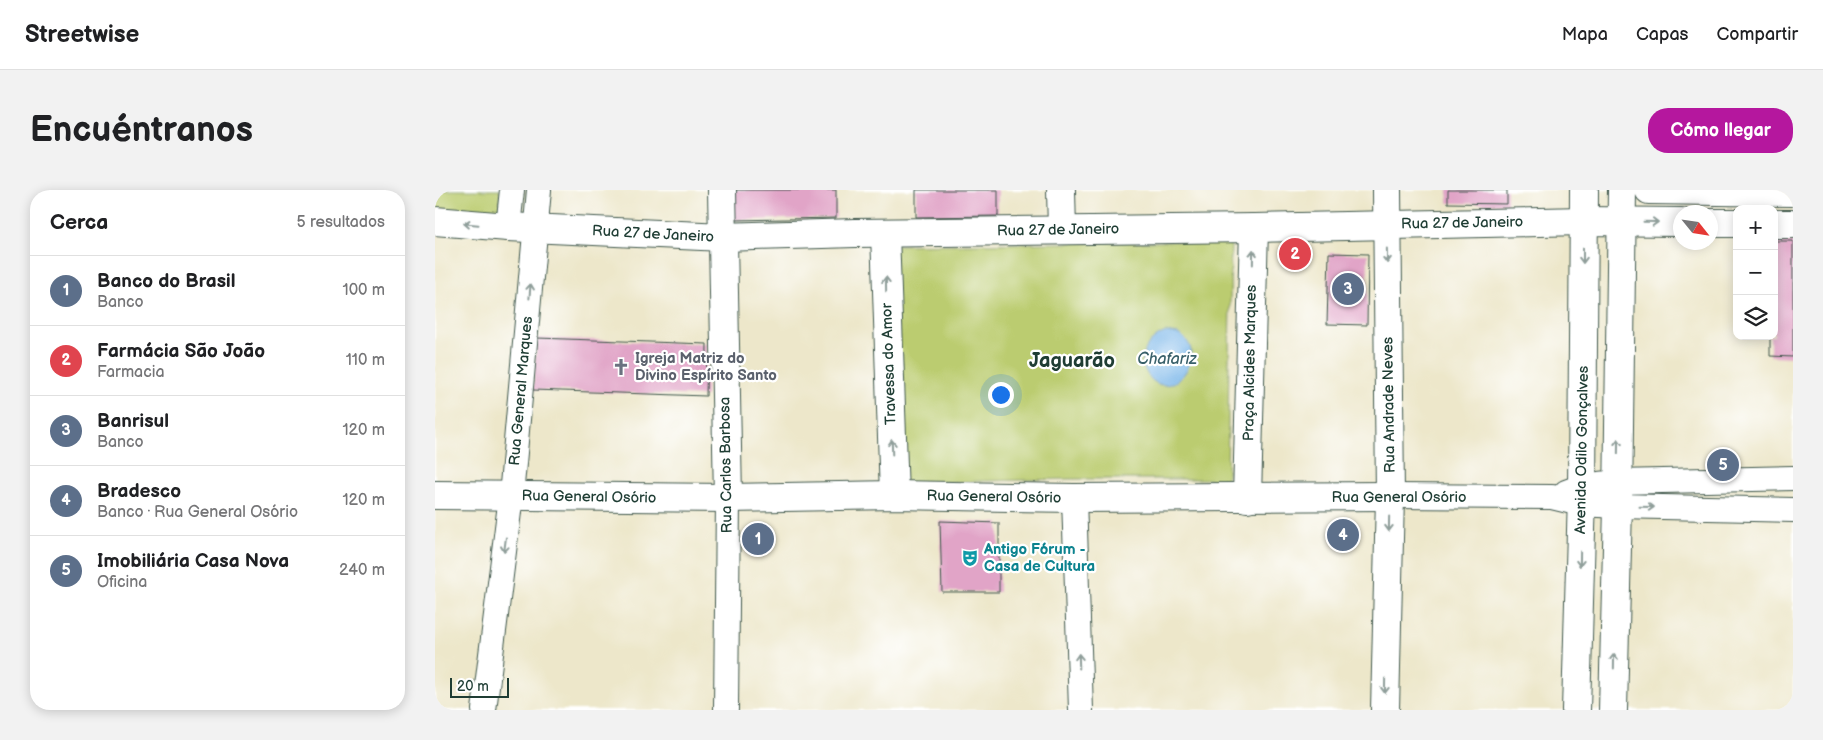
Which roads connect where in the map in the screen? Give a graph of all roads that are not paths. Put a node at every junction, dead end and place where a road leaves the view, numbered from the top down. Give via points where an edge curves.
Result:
1 (512, 190) edge
2 (539, 190) edge
3 (723, 190) edge
4 (1061, 190) edge
5 (1387, 190) edge
6 (1584, 190) edge
7 (1621, 190) edge
8 (1649, 190) edge
9 (1680, 190) edge
10 (1793, 192) edge
11 (1681, 205) edge
12 (435, 221) edge
13 (1583, 221) junction
14 (1621, 221) junction
15 (1673, 222) edge
16 (1718, 223) edge
17 (1733, 223) edge
18 (1386, 224) junction
19 (1778, 224) edge
20 (1793, 224) edge
21 (508, 227) junction
22 (535, 228) junction
23 (1253, 228) junction
24 (1062, 230) junction
25 (885, 232) junction
26 (723, 237) junction
27 (1793, 478) edge
28 (1618, 494) junction
29 (435, 495) edge
30 (894, 495) junction
31 (1582, 495) junction
32 (511, 496) junction
33 (1390, 496) junction
34 (728, 498) junction
35 (1075, 498) junction
36 (1247, 498) junction
37 (1793, 510) edge
38 (485, 710) edge
39 (726, 710) edge
40 (1081, 710) edge
41 (1385, 710) edge
42 (1576, 710) edge
43 (1613, 710) edge

1 - 21 street
2 - 22 street, Rua General Marques
3 - 26 street, Rua Carlos Barbosa
4 - 24 street
5 - 18 street, Rua Andrade Neves
6 - 13 street, Avenida Odilo Gonçalves
7 - 14 street
8 - 9 street
9 - 10 street
9 - 11 street
21 -> 12 street, Rua 27 de Janeiro
13 - 14 street, Rua 27 de Janeiro
13 - 18 street, Rua 27 de Janeiro
13 -> 31 street, Avenida Odilo Gonçalves
14 -> 15 street, Rua 27 de Janeiro
28 -> 14 street
16 - 17 street
18 - 23 street, Rua 27 de Janeiro
18 -> 33 street, Rua Andrade Neves
19 - 20 street
21 - 22 street, Rua 27 de Janeiro
22 - 26 street, Rua 27 de Janeiro
32 -> 22 street, Rua General Marques
23 - 24 street, Rua 27 de Janeiro
36 -> 23 street, Praça Alcides Marques
24 - 25 street, Rua 27 de Janeiro
25 - 26 street, Rua 27 de Janeiro
30 -> 25 street, Travessa do Amor
26 - 34 street, Rua Carlos Barbosa
27 - 28 street, Rua General Osório
28 - 31 street, Rua General Osório
28 -> 37 street, Rua General Osório
43 -> 28 street
29 - 32 street, Rua General Osório
30 - 34 street, Rua General Osório
30 - 35 street, Rua General Osório
31 - 33 street, Rua General Osório
31 -> 42 street, Avenida Odilo Gonçalves
32 - 34 street, Rua General Osório
32 -> 38 street, Rua General Marques
33 - 36 street, Rua General Osório
33 -> 41 street, Rua Andrade Neves
34 - 39 street, Rua Carlos Barbosa
35 - 36 street, Rua General Osório
40 -> 35 street

